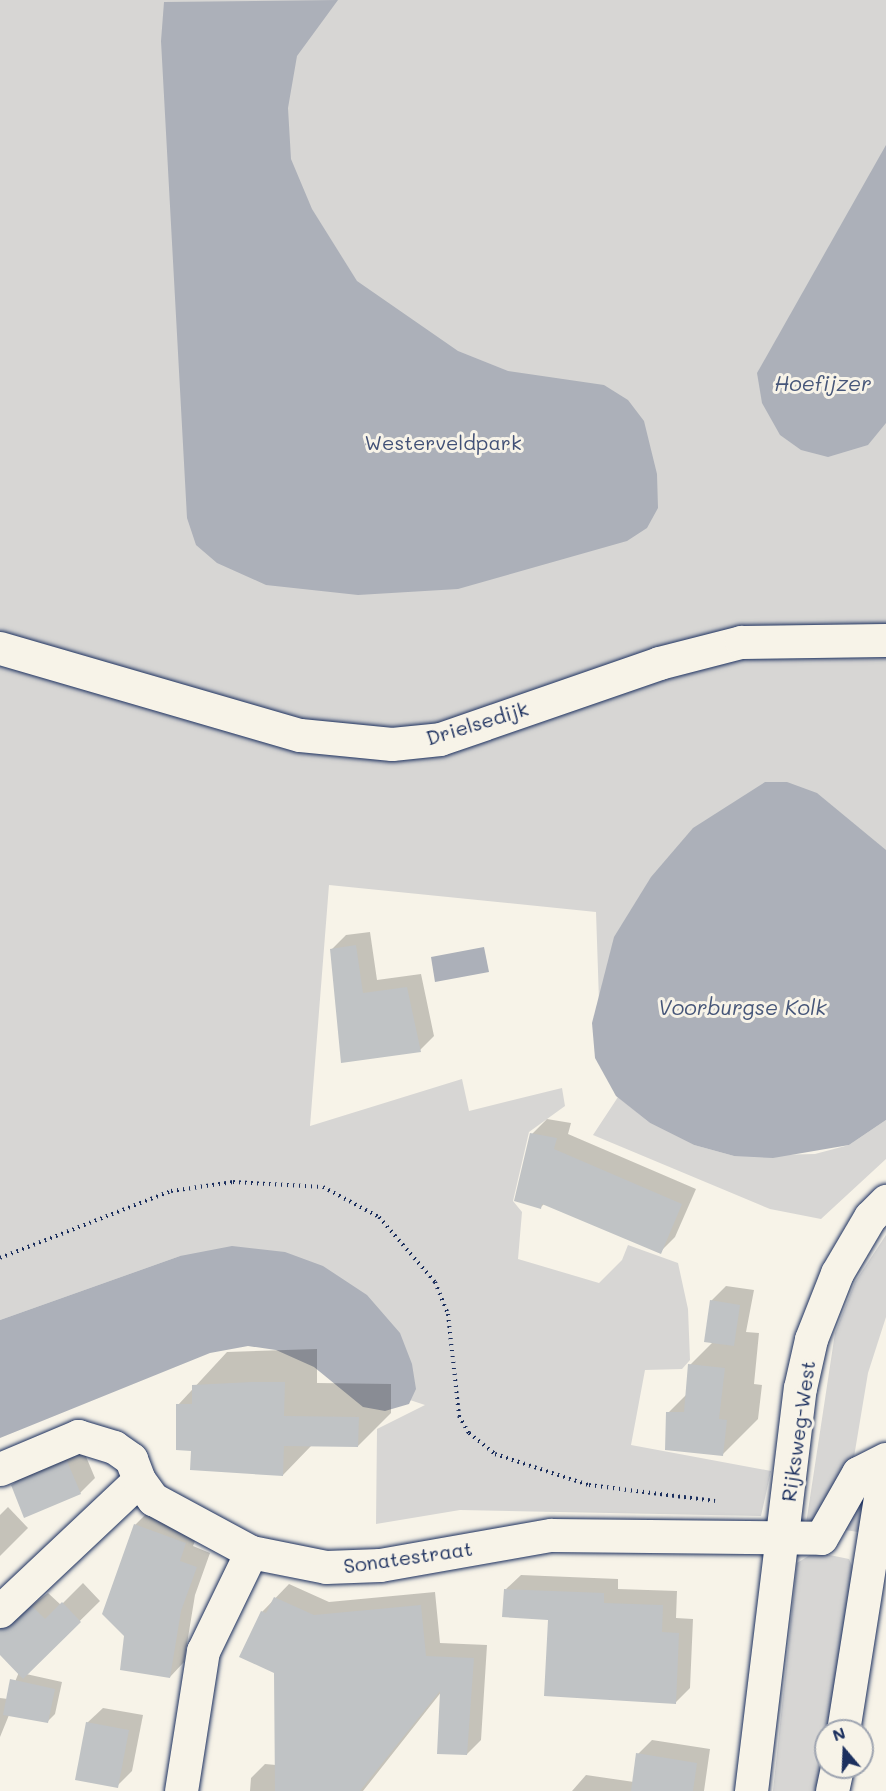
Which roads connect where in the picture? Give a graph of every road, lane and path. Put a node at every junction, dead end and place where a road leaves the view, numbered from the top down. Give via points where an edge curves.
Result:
1 (886, 640) edge
2 (0, 648) edge
3 (886, 1201) edge
4 (0, 1258) edge
5 (886, 1459) edge
6 (0, 1469) edge
7 (139, 1480) junction
8 (727, 1502) dead end
9 (784, 1538) junction
10 (820, 1538) junction
11 (871, 1543) junction
12 (251, 1552) junction
13 (0, 1611) edge
14 (845, 1719) edge
15 (181, 1791) edge
16 (751, 1791) edge

1 - 2 street, Drielsedijk via 741,642 659,663 440,739 392,744 300,735
3 - 9 street, Rijksweg-West via 870,1218 837,1273 811,1339 800,1388
4 - 8 path via 171,1191 233,1182 324,1188 379,1217 435,1282 448,1314 459,1416 495,1454 589,1485
5 - 10 street via 858,1473
5 - 11 street
6 - 7 street, Sonatestraat via 78,1436 114,1447 131,1459
7 - 12 street, Sonatestraat via 153,1500
7 - 13 street
9 - 10 street
9 - 12 street, Sonatestraat via 551,1535 380,1565 326,1567
9 - 16 street, Rijksweg-West
10 - 11 street
11 - 14 street
12 - 15 street via 203,1651

